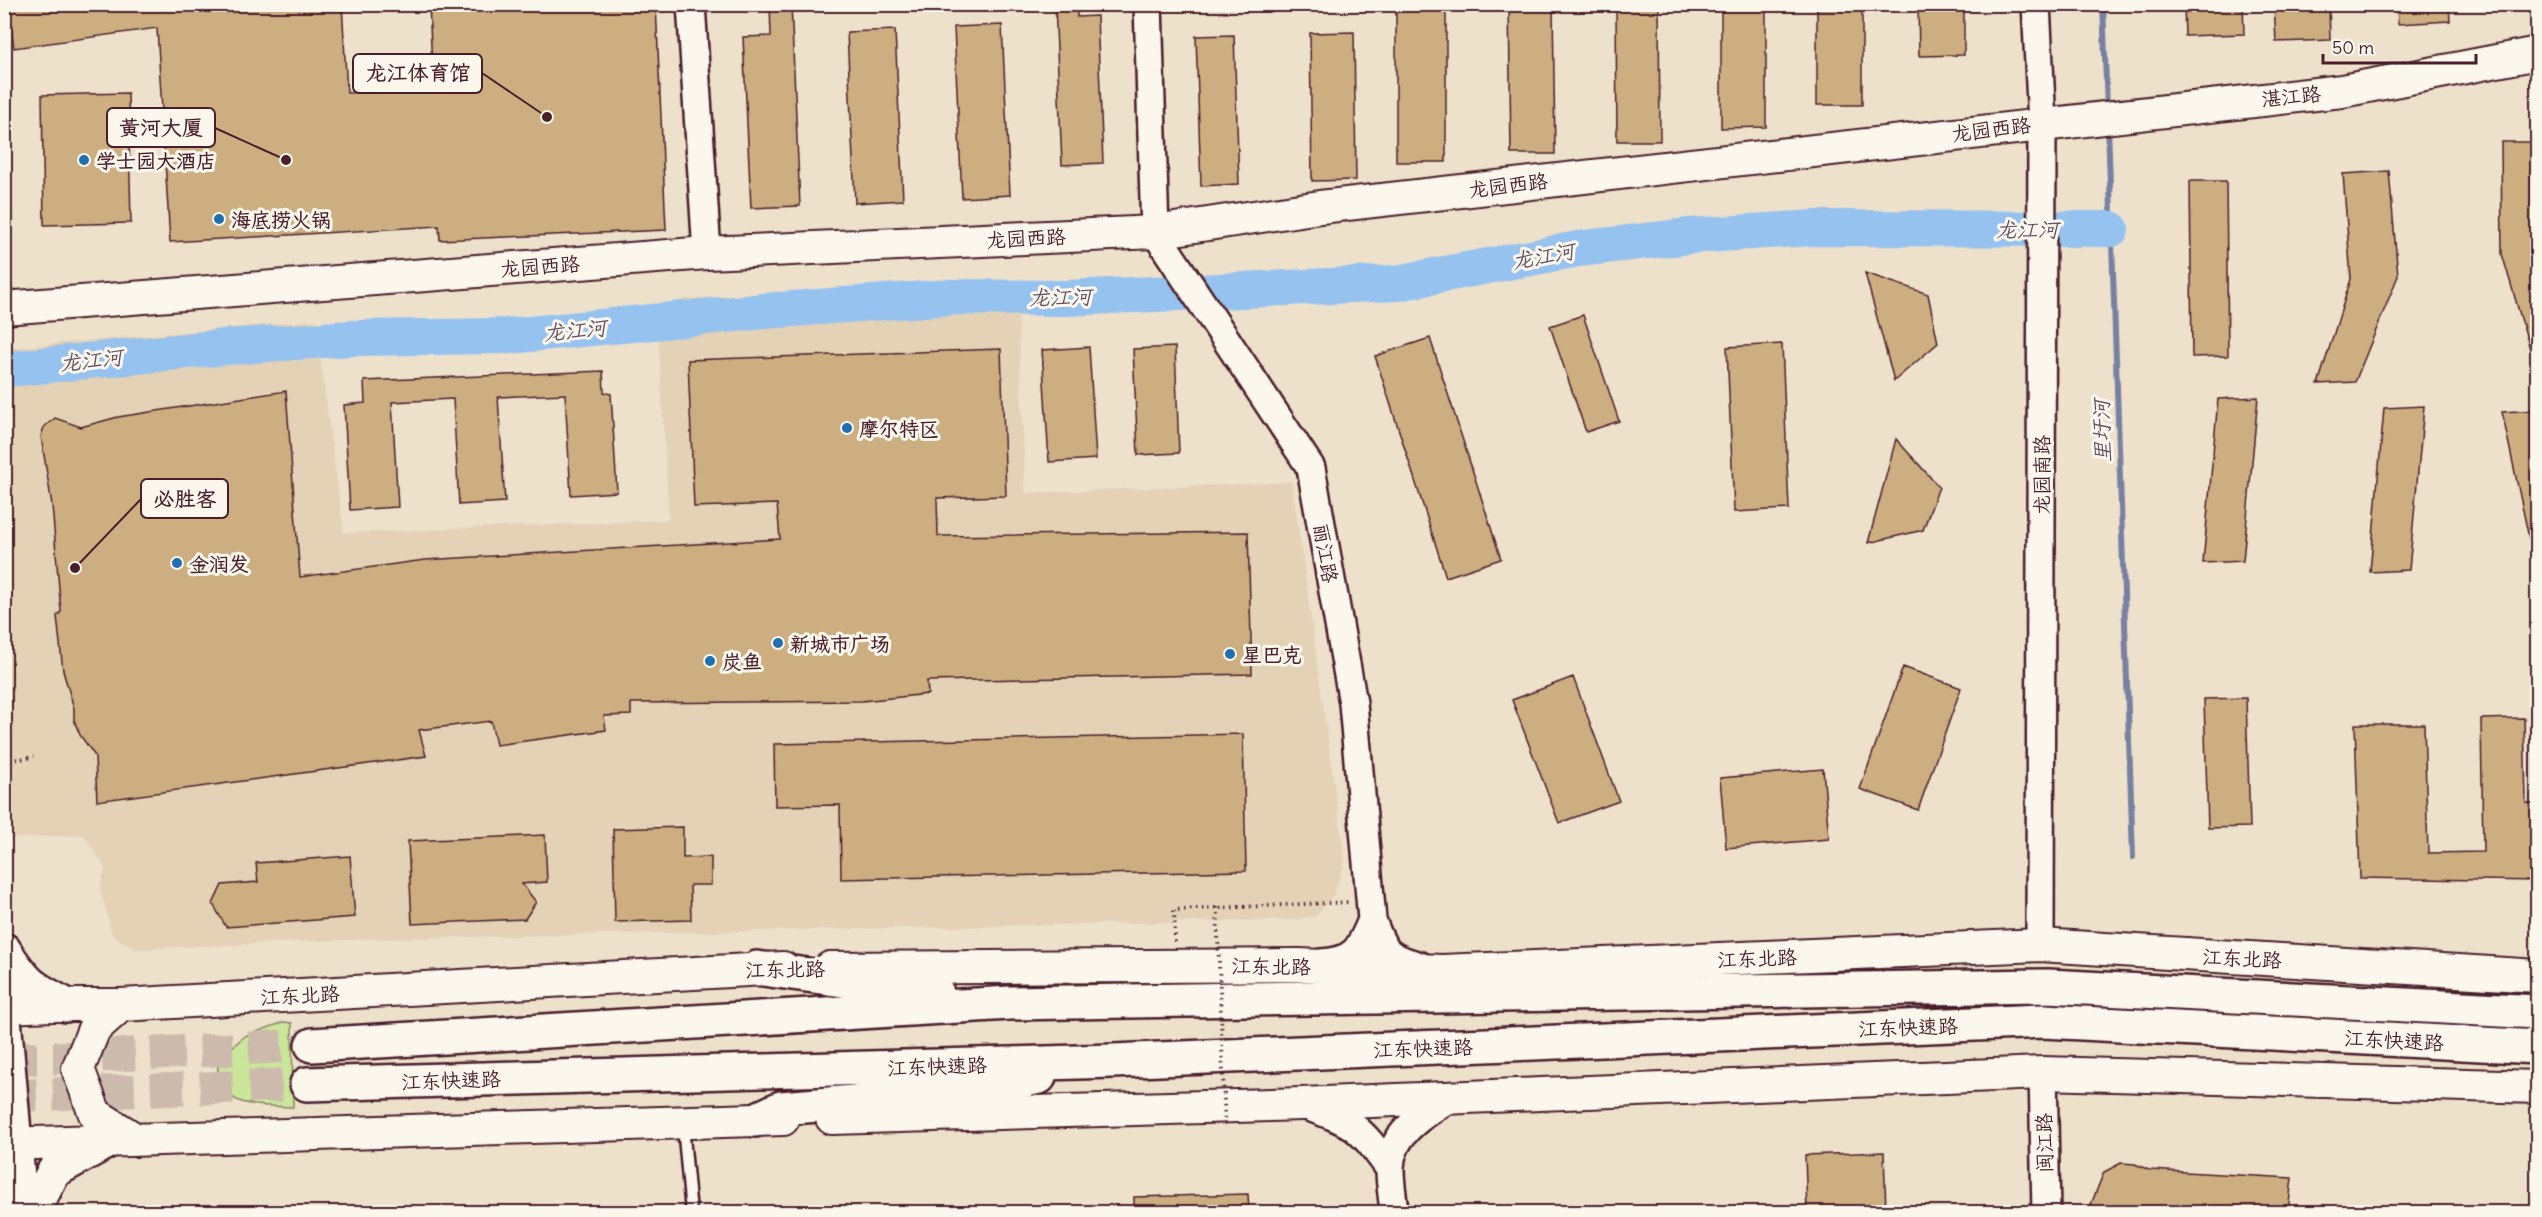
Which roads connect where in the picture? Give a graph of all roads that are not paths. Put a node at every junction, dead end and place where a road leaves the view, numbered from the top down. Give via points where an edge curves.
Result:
1 (691, 4) edge
2 (1148, 4) edge
3 (2036, 4) edge
4 (2538, 53) edge
5 (2042, 124) junction
6 (1155, 232) junction
7 (707, 253) junction
8 (4, 308) edge
9 (1372, 920) junction
10 (2040, 945) junction
11 (4, 950) edge
12 (1299, 965) junction
13 (757, 968) junction
14 (1442, 971) junction
15 (2538, 976) edge
16 (1011, 1004) junction
17 (66, 1005) junction
18 (121, 1005) junction
19 (4, 1007) edge
20 (2538, 1012) edge
21 (4, 1019) edge
22 (312, 1045) tunnel mouth
23 (2538, 1047) edge
24 (1113, 1061) junction
25 (2043, 1073) junction
26 (307, 1084) tunnel mouth
27 (2538, 1087) edge
28 (1450, 1098) junction
29 (1301, 1104) junction
30 (755, 1120) junction
31 (683, 1122) junction
32 (122, 1141) junction
33 (10, 1144) edge
34 (1389, 1168) junction
35 (21, 1212) edge
36 (33, 1212) edge
37 (691, 1212) edge
38 (1394, 1212) edge
39 (2046, 1212) edge

1 - 7 street
2 - 6 street
3 - 5 street, 龙园南路
4 - 5 main road, 湛江路 via 2342,91
5 - 6 main road, 龙园西路 via 1320,207
5 - 10 street, 龙园南路
6 - 7 main road, 龙园西路
6 - 9 street, 丽江路 via 1311,468 1353,703
7 - 8 main road, 龙园西路
9 - 12 street, 丽江路 via 1360,947 1340,962
9 - 14 street, 丽江路 via 1380,943 1395,959
10 - 14 main road, 江东北路
10 - 15 main road, 江东北路
11 - 17 main road via 22,978
12 - 13 main road, 江东北路
12 - 14 main road, 江东北路
13 - 16 main road
13 - 18 main road, 江东北路
16 - 20 main road, 江东快速路 via 2048,986
16 - 22 main road, 江东快速路
17 - 18 main road, 江东北路
17 - 19 main road, 江东北路
18 - 32 main road via 94,1029 78,1069 96,1114
21 - 33 main road
23 - 24 main road, 江东快速路 via 2044,1022
24 - 26 main road, 江东快速路
24 - 30 main road via 975,1092 782,1108
25 - 27 main road
25 - 28 main road
25 - 39 street, 闽江路
28 - 29 main road
28 - 34 street via 1415,1120 1397,1142
29 - 30 main road
29 - 34 street via 1349,1122 1367,1137
30 - 31 main road
31 - 32 main road
31 - 37 lane
32 - 33 main road
32 - 36 main road via 54,1171
33 - 35 main road
34 - 38 street

